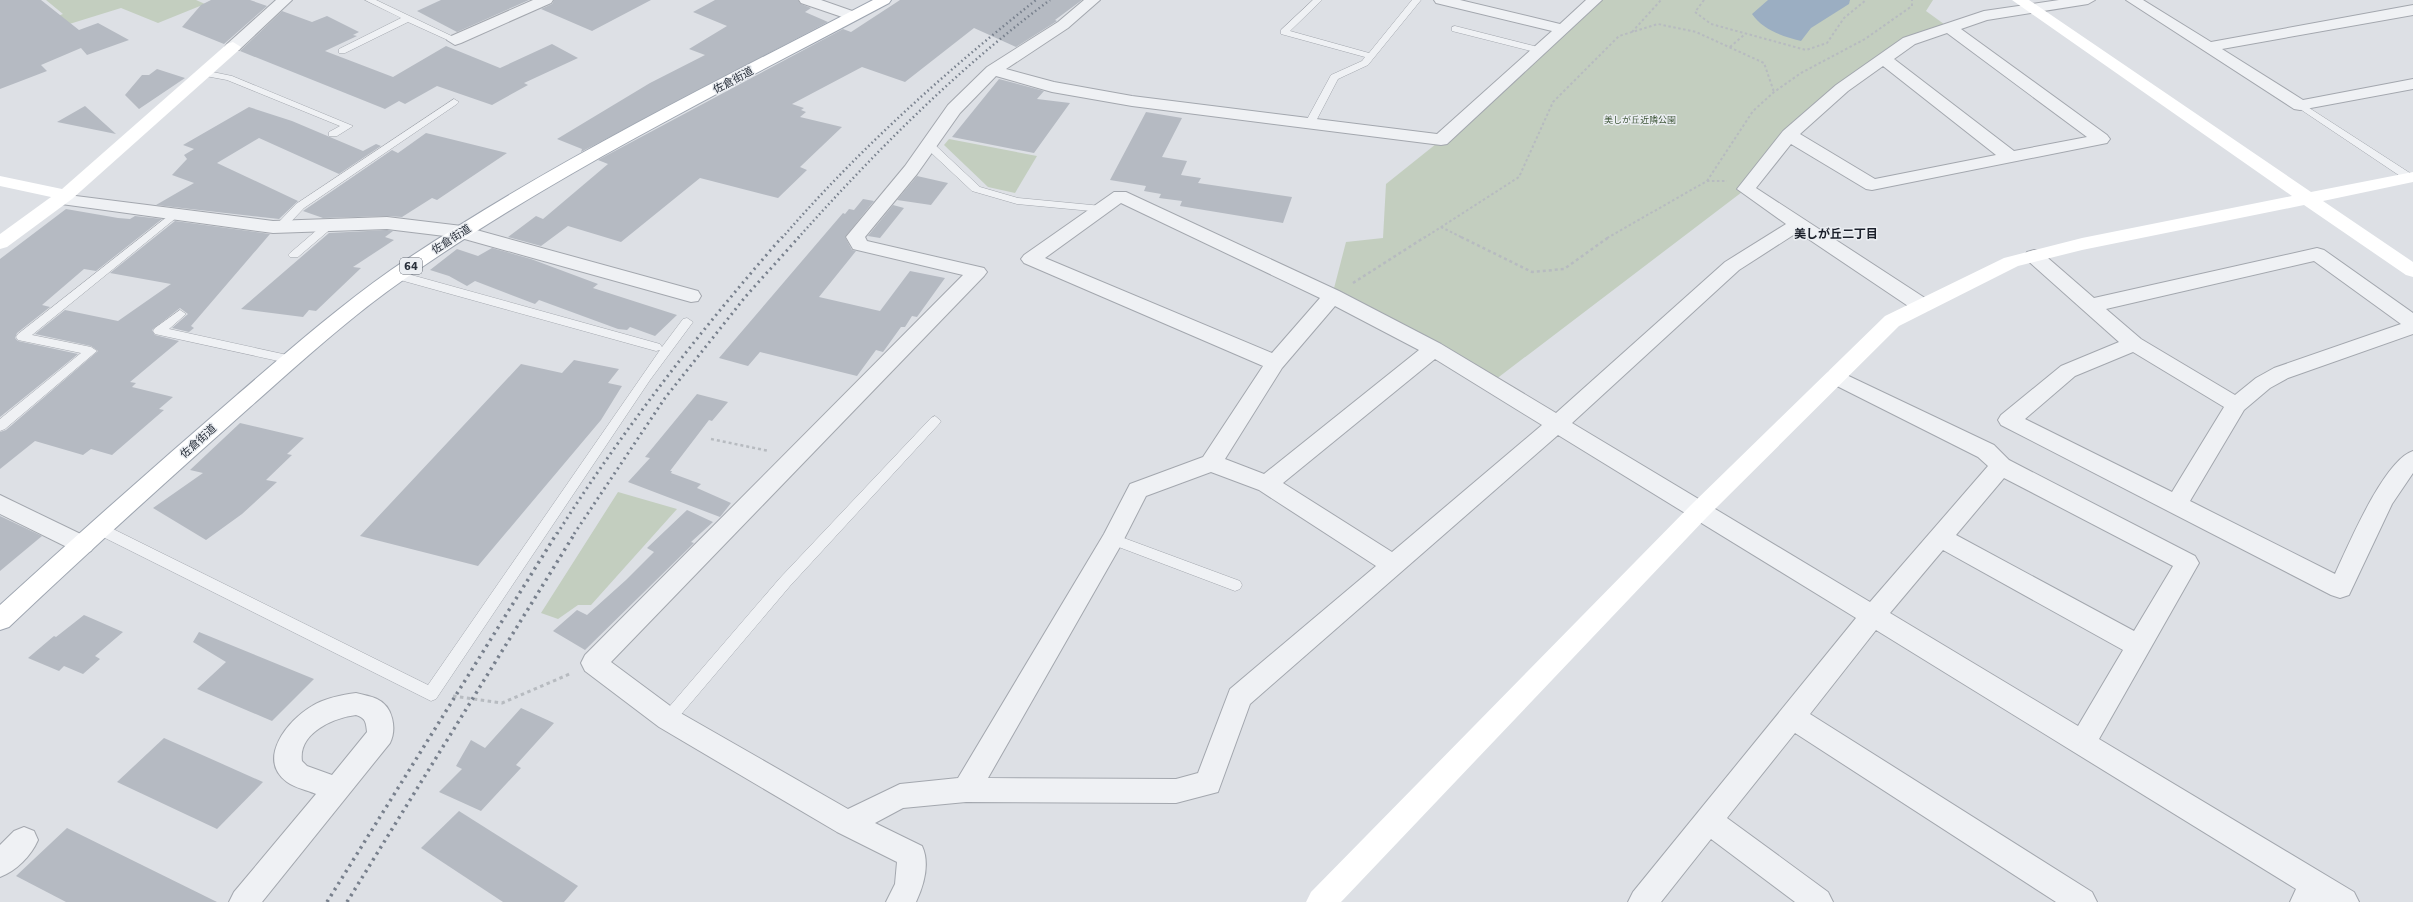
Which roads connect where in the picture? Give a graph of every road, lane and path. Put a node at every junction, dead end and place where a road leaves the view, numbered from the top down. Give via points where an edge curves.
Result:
1 (369, 0) edge
2 (546, 0) edge
3 (806, 0) edge
4 (884, 0) edge
5 (1093, 0) edge
6 (1318, 0) edge
7 (1417, 0) edge
8 (1441, 0) edge
9 (1595, 0) edge
10 (1661, 0) edge
11 (1704, 0) edge
12 (1866, 0) edge
13 (1912, 0) edge
14 (2088, 0) edge
15 (2134, 0) edge
16 (280, 1) edge
17 (2025, 5) edge
18 (2413, 10) edge
19 (853, 16) junction
20 (408, 18) junction
21 (1948, 27) junction
22 (1455, 29) dead end
23 (1562, 29) junction
24 (1632, 32) junction
25 (1744, 34) junction
26 (455, 40) joint
27 (1730, 47) junction
28 (2209, 47) junction
29 (1539, 50) junction
30 (342, 51) dead end
31 (1370, 56) junction
32 (1884, 59) junction
33 (993, 70) junction
34 (204, 73) junction
35 (2413, 84) edge
36 (1774, 92) junction
37 (454, 102) dead end
38 (2300, 105) junction
39 (1310, 123) junction
40 (334, 134) dead end
41 (1789, 135) junction
42 (929, 145) junction
43 (2010, 157) junction
44 (2412, 178) edge
45 (1706, 180) junction
46 (0, 181) edge
47 (1752, 182) junction
48 (63, 197) junction
49 (2308, 199) junction
50 (1102, 209) junction
51 (172, 216) junction
52 (1800, 223) junction
53 (329, 225) junction
54 (281, 226) junction
55 (1442, 227) junction
56 (462, 232) junction
57 (0, 243) edge
58 (294, 255) dead end
59 (2034, 256) junction
60 (2413, 271) edge
61 (397, 275) junction
62 (691, 296) dead end
63 (1332, 296) junction
64 (1921, 305) junction
65 (2090, 306) junction
66 (180, 314) dead end
67 (687, 322) dead end
68 (2413, 323) edge
69 (2413, 327) edge
70 (2134, 344) junction
71 (656, 347) dead end
72 (1434, 349) junction
73 (292, 360) junction
74 (1275, 363) junction
75 (1836, 377) junction
76 (2236, 405) junction
77 (935, 421) dead end
78 (1558, 423) junction
79 (0, 426) edge
80 (711, 439) dead end
81 (796, 456) junction
82 (2413, 459) edge
83 (1211, 463) junction
84 (2001, 466) junction
85 (1266, 484) junction
86 (0, 504) edge
87 (2176, 505) junction
88 (1699, 511) junction
89 (100, 529) junction
90 (1940, 537) junction
91 (1113, 539) junction
92 (83, 545) junction
93 (1393, 565) junction
94 (1235, 585) dead end
95 (1872, 617) junction
96 (0, 620) edge
97 (2139, 646) junction
98 (594, 663) junction
99 (431, 694) junction
100 (1792, 717) junction
101 (668, 719) junction
102 (2082, 744) junction
103 (337, 789) dead end
104 (966, 790) junction
105 (1709, 821) junction
106 (847, 822) junction
107 (24, 840) dead end
108 (0, 864) edge
109 (2309, 893) edge
110 (244, 902) edge
111 (901, 902) edge
112 (1321, 902) edge
113 (1643, 902) edge
114 (1818, 902) edge
115 (2082, 902) edge
116 (2344, 902) edge

1 - 20 lane
2 - 26 street
3 - 19 street
4 - 19 street, 佐倉街道 / 64
5 - 33 street via 1063,25
6 - 31 lane via 1284,32
7 - 31 lane
8 - 23 street
9 - 23 street
10 - 24 path
11 - 25 path via 1695,12 1711,24
12 - 25 path via 1844,18 1827,43 1806,50
13 - 36 path via 1912,6 1865,39 1801,73
14 - 17 street
15 - 28 street
16 - 34 street
17 - 21 street
17 - 49 street
18 - 28 street
19 - 56 street, 佐倉街道 / 64 via 613,143
20 - 26 lane
20 - 30 lane
21 - 32 street via 1909,41
21 - 43 street via 2101,139
22 - 29 lane
23 - 29 street
24 - 27 path via 1658,24 1696,32
24 - 55 path via 1619,36 1553,102 1519,177
25 - 27 path
27 - 36 path via 1764,63
28 - 38 street
29 - 39 street via 1441,140
31 - 39 lane via 1365,63 1334,77
32 - 41 street via 1842,88
32 - 43 street
33 - 39 street via 1052,87 1132,101
33 - 42 street via 954,109
34 - 40 lane via 229,78 348,126
34 - 48 street
35 - 38 street
36 - 45 path via 1753,111
37 - 54 lane via 300,206
38 - 44 lane
41 - 43 street via 1872,185
41 - 47 street
42 - 50 lane via 976,189 1017,201
42 - 81 street via 855,237 860,245 977,272
44 - 49 street
45 - 47 path
45 - 55 path via 1608,237 1564,269 1532,272
46 - 48 street
47 - 52 street via 1746,189
48 - 51 street
48 - 57 street
49 - 59 street
49 - 60 street
50 - 63 street via 1120,196
50 - 74 street via 1031,259
51 - 54 street
51 - 79 lane via 22,337 91,351
52 - 64 street
52 - 78 street via 1732,266 1652,335
53 - 54 street
53 - 56 street via 387,223
53 - 58 lane
55 - 63 path
56 - 61 street, 佐倉街道 / 64
56 - 62 street
59 - 64 street via 2011,262
59 - 65 street
61 - 71 lane
61 - 73 street, 佐倉街道 / 64
63 - 72 street
63 - 74 street
64 - 75 street via 1892,321
65 - 68 street via 2317,254
65 - 70 street
66 - 73 lane via 159,331
67 - 99 lane via 642,383
69 - 76 street via 2281,373 2263,383
70 - 76 street
70 - 87 street via 2068,371 2009,420
72 - 78 street
72 - 85 street
73 - 89 street, 佐倉街道 / 64 via 217,423
74 - 83 street
75 - 84 street via 1986,451
75 - 88 street
76 - 87 street
77 - 101 lane via 785,582
78 - 88 street
78 - 93 street
80 - 81 path
81 - 98 street
82 - 87 street via 2404,466 2390,488 2340,588
83 - 85 street
83 - 91 street via 1138,490
84 - 90 street
84 - 97 street via 2187,563
85 - 93 street
86 - 92 street
88 - 95 street
88 - 112 street
89 - 92 street, 佐倉街道 / 64
89 - 99 lane
90 - 95 street
90 - 97 street
91 - 94 lane
91 - 104 street
92 - 96 street, 佐倉街道 / 64
93 - 104 street via 1239,698 1208,783 1176,791
95 - 100 street
95 - 102 street
97 - 102 street
98 - 99 path via 502,703
98 - 101 street
100 - 105 street
100 - 115 street
101 - 106 street
102 - 109 street
103 - 110 street
104 - 106 street via 900,796
105 - 113 street
105 - 114 street
106 - 111 street via 912,855 909,886
107 - 108 street
109 - 116 street

